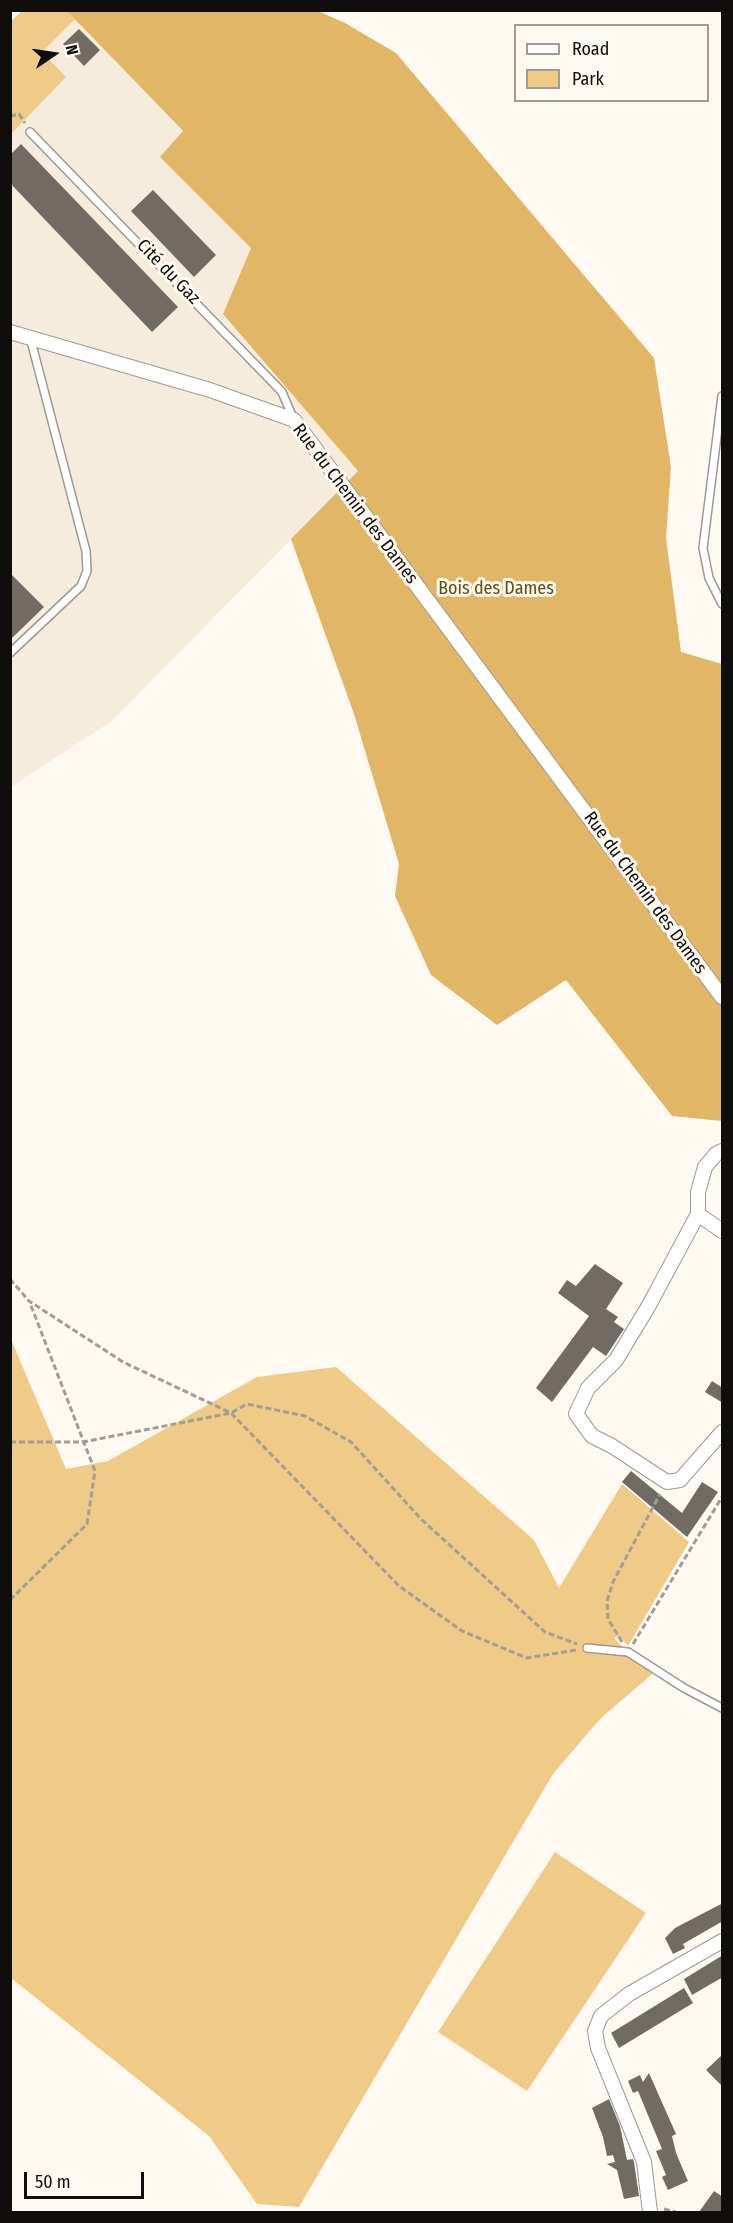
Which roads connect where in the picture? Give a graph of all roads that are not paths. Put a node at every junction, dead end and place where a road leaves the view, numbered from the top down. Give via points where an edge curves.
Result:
1 (30, 132) road end
2 (10, 332) edge
3 (30, 337) junction
4 (723, 396) edge
5 (294, 420) junction
6 (720, 422) edge
7 (723, 604) edge
8 (10, 641) edge
9 (17, 647) junction
10 (10, 653) edge
11 (723, 997) edge
12 (723, 1151) edge
13 (698, 1214) junction
14 (723, 1231) edge
15 (723, 1432) edge
16 (587, 1648) road end
17 (723, 1708) edge
18 (723, 1941) edge
19 (650, 2212) edge

1 - 5 lane, Cité du Gaz via 282,392
2 - 3 street, Rue du Chemin des Dames
3 - 5 street, Rue du Chemin des Dames via 210,390
3 - 9 lane via 86,551 87,570 81,586
4 - 6 lane
5 - 11 street, Rue du Chemin des Dames
6 - 7 lane via 703,548 709,578
8 - 9 lane
9 - 10 lane
12 - 13 street via 705,1167 698,1192
13 - 14 street
13 - 15 street via 616,1360 588,1388 576,1414 592,1436 667,1482 680,1480
16 - 17 lane via 628,1652
18 - 19 street via 629,1994 601,2016 595,2031 598,2048 644,2162

